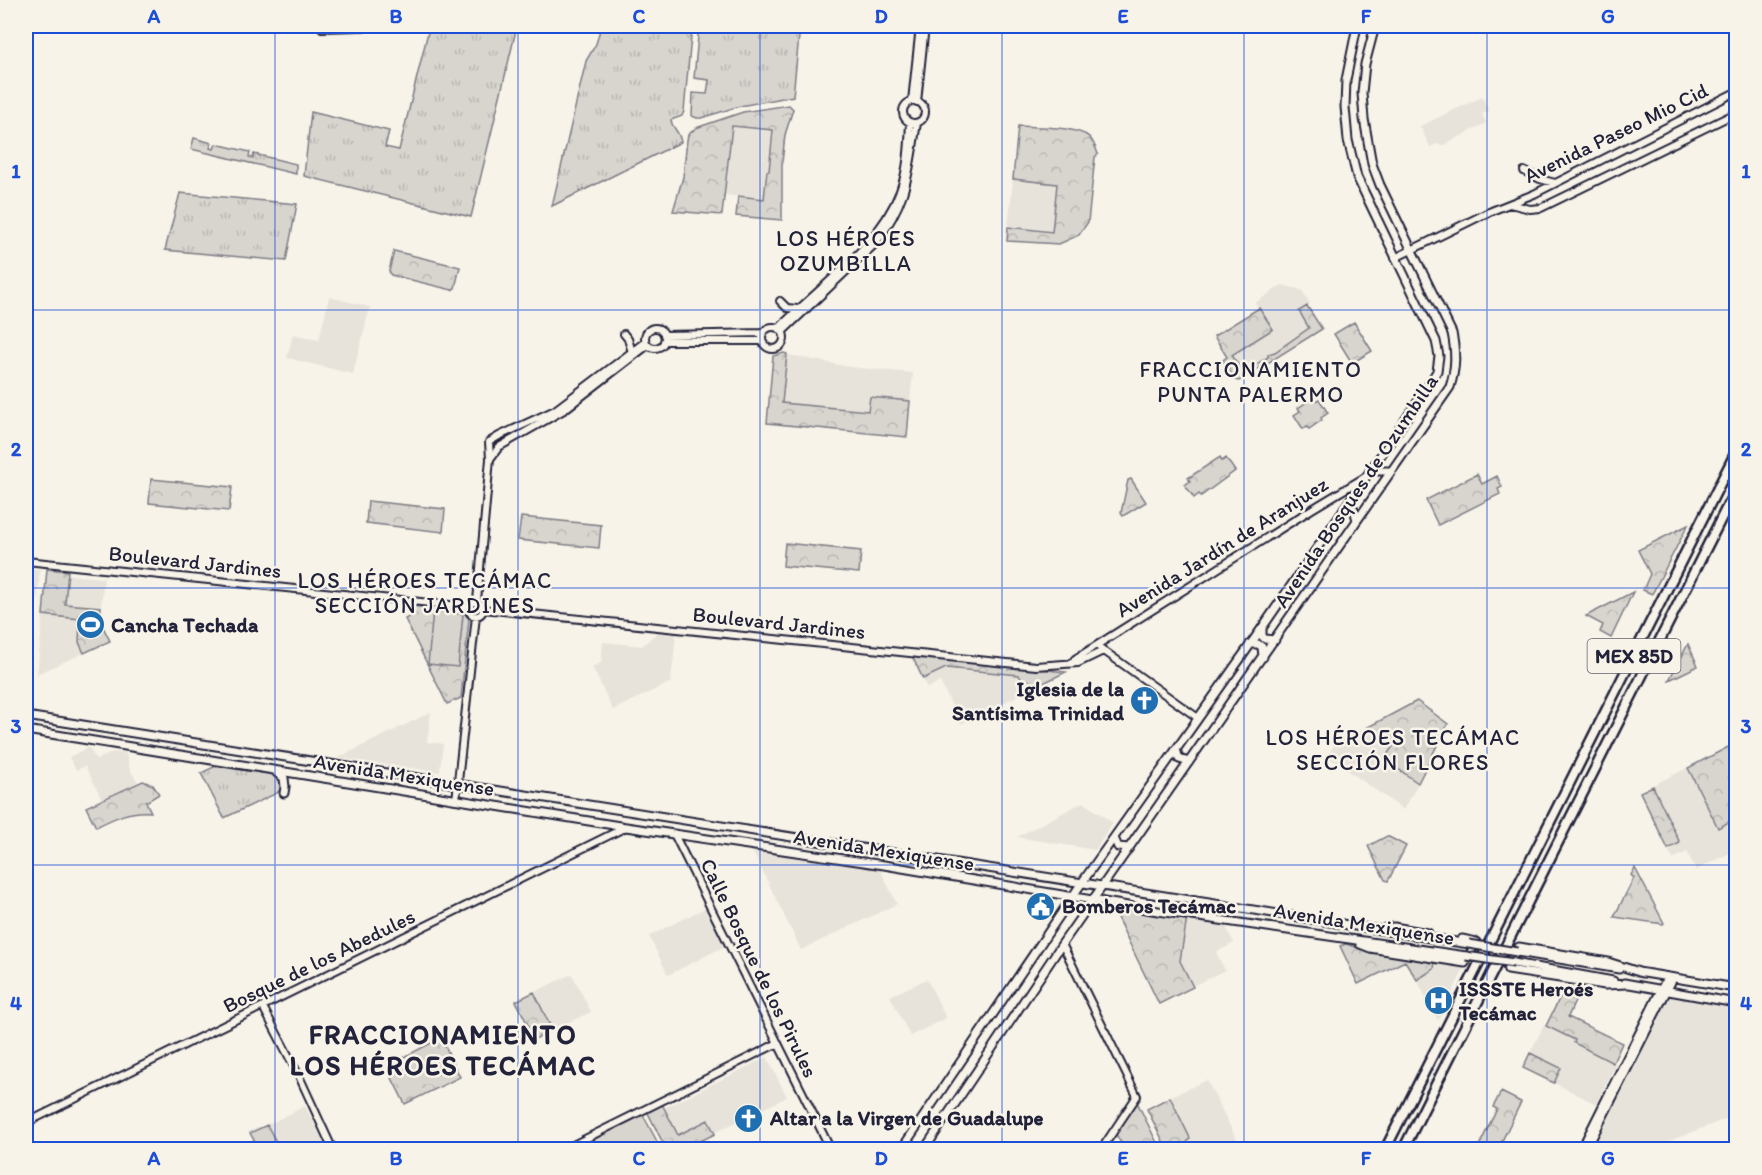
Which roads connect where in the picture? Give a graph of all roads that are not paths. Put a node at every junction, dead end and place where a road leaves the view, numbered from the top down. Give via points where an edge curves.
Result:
1 (396, 26) edge
2 (920, 26) edge
3 (925, 26) edge
4 (1357, 26) edge
5 (1375, 26) edge
6 (322, 27) edge
7 (1737, 92) edge
8 (914, 101) junction
9 (1737, 113) edge
10 (913, 123) junction
11 (1524, 171) dead end
12 (1556, 183) junction
13 (1510, 203) junction
14 (1411, 250) junction
15 (1395, 258) junction
16 (780, 301) dead end
17 (798, 309) junction
18 (781, 330) junction
19 (763, 333) junction
20 (624, 334) dead end
21 (664, 338) junction
22 (762, 341) junction
23 (647, 343) junction
24 (632, 352) junction
25 (519, 431) junction
26 (1737, 452) edge
27 (490, 459) junction
28 (1391, 471) junction
29 (1368, 474) junction
30 (1737, 489) edge
31 (1354, 494) junction
32 (1368, 505) junction
33 (1344, 508) junction
34 (1357, 520) junction
35 (26, 561) edge
36 (477, 602) junction
37 (469, 607) junction
38 (483, 609) junction
39 (476, 616) junction
40 (1262, 628) junction
41 (1275, 640) junction
42 (1250, 644) junction
43 (1097, 646) junction
44 (1103, 651) junction
45 (1263, 657) junction
46 (1071, 664) junction
47 (26, 716) edge
48 (1198, 718) junction
49 (26, 730) edge
50 (182, 740) junction
51 (1176, 749) junction
52 (180, 756) junction
53 (1189, 762) junction
54 (266, 769) junction
55 (458, 784) junction
56 (284, 793) dead end
57 (456, 800) junction
58 (626, 827) junction
59 (674, 834) junction
60 (1114, 838) junction
61 (1129, 848) junction
62 (1081, 884) junction
63 (1101, 887) junction
64 (1073, 896) junction
65 (1094, 900) junction
66 (1372, 929) junction
67 (1352, 940) junction
68 (1062, 944) junction
69 (1642, 973) junction
70 (1670, 978) junction
71 (1627, 984) junction
72 (1737, 988) edge
73 (1664, 991) junction
74 (1737, 1002) edge
75 (263, 1007) junction
76 (778, 1043) junction
77 (26, 1123) edge
78 (333, 1149) edge
79 (563, 1149) edge
80 (831, 1149) edge
81 (901, 1149) edge
82 (924, 1149) edge
83 (1101, 1149) edge
84 (1385, 1149) edge
85 (1403, 1149) edge
86 (1581, 1149) edge
87 (1586, 1149) edge

1 - 6 street
2 - 8 street
3 - 8 street
4 - 15 main road, Avenida Bosques de Ozumbilla via 1346,80 1348,140 1357,177
5 - 14 main road, Avenida Bosques de Ozumbilla via 1362,93 1367,145 1380,185
7 - 12 street, Avenida Paseo Mio Cid
8 - 10 street via 904,106 903,111 906,120
8 - 10 street via 925,111 921,120
9 - 13 street, Avenida Paseo Mio Cid via 1541,208
10 - 17 street via 906,167 890,212 866,245
10 - 18 street via 909,178 883,233
11 - 12 street
12 - 13 street, Avenida Paseo Mio Cid
13 - 14 street, Avenida Paseo Mio Cid
14 - 15 street, Avenida Paseo Mio Cid
14 - 28 main road, Avenida Bosques de Ozumbilla via 1452,333 1456,370 1445,395
15 - 29 main road, Avenida Bosques de Ozumbilla via 1436,341 1437,371
16 - 17 street via 787,308
17 - 18 street
18 - 19 street via 770,327
18 - 22 street via 783,342 776,349 767,348
19 - 21 street
19 - 22 street
20 - 24 street
21 - 22 street
21 - 23 street via 658,347
21 - 23 street via 661,330 651,328 645,336
23 - 24 street
23 - 25 street via 564,410
24 - 25 street via 555,410
25 - 27 street via 497,448
25 - 27 street via 489,442
26 - 84 highway, MEX 85D
27 - 36 street
28 - 29 main road
28 - 32 main road, Avenida Bosques de Ozumbilla
29 - 31 main road, Avenida Bosques de Ozumbilla
29 - 43 street, Avenida Jardín de Aranjuez
30 - 85 highway, MEX 85D
31 - 32 main road via 1359,503
31 - 33 main road, Avenida Bosques de Ozumbilla
32 - 34 main road, Avenida Bosques de Ozumbilla
33 - 34 main road via 1354,508
33 - 40 main road, Avenida Bosques de Ozumbilla
34 - 41 main road, Avenida Bosques de Ozumbilla
35 - 37 street, Boulevard Jardines
36 - 37 street
36 - 38 street
37 - 39 street
38 - 39 street
38 - 46 street, Boulevard Jardines via 1036,666
39 - 55 street
40 - 41 main road via 1265,639
40 - 42 main road, Avenida Bosques de Ozumbilla
41 - 45 main road, Avenida Bosques de Ozumbilla
42 - 45 main road via 1262,647
42 - 48 main road, Avenida Bosques de Ozumbilla
43 - 44 street
43 - 46 street, Avenida Jardín de Aranjuez
44 - 46 street
44 - 48 street
45 - 53 main road, Avenida Bosques de Ozumbilla
47 - 50 main road, Avenida Mexiquense
48 - 51 main road, Avenida Bosques de Ozumbilla
49 - 52 main road, Avenida Mexiquense
50 - 52 main road
50 - 55 main road, Avenida Mexiquense
51 - 53 main road via 1179,759
51 - 60 main road, Avenida Bosques de Ozumbilla
52 - 54 main road, Avenida Mexiquense
53 - 61 main road, Avenida Bosques de Ozumbilla
54 - 56 main road via 284,778
54 - 57 main road, Avenida Mexiquense
55 - 57 street
55 - 62 main road, Avenida Mexiquense
57 - 58 main road, Avenida Mexiquense
58 - 59 main road, Avenida Mexiquense
58 - 75 street, Bosque de los Abedules
59 - 64 main road, Avenida Mexiquense
59 - 76 street, Calle Bosque de los Pirules
60 - 61 main road via 1118,847
60 - 62 main road, Avenida Bosques de Ozumbilla
61 - 63 main road, Avenida Bosques de Ozumbilla
62 - 63 main road, Avenida Mexiquense
62 - 64 main road, Avenida Bosques de Ozumbilla
63 - 65 main road, Avenida Bosques de Ozumbilla
63 - 66 main road, Avenida Mexiquense
64 - 65 main road, Avenida Mexiquense
64 - 81 main road, Avenida Bosques de Ozumbilla
65 - 67 main road, Avenida Mexiquense
65 - 68 main road, Avenida Bosques de Ozumbilla
66 - 67 main road via 1394,927 1476,943 1463,963 1370,948
66 - 69 main road, Avenida Mexiquense, bridge
67 - 71 main road, Avenida Mexiquense, bridge
68 - 82 main road, Avenida Bosques de Ozumbilla
68 - 83 street via 1137,1096
69 - 70 main road, Avenida Mexiquense
69 - 71 main road via 1608,962 1519,947 1507,967 1605,985
70 - 72 main road, Avenida Mexiquense
70 - 73 main road
71 - 73 main road, Avenida Mexiquense
73 - 74 main road, Avenida Mexiquense
73 - 86 main road
73 - 87 main road
75 - 77 street, Bosque de los Abedules
75 - 78 street
76 - 79 street
76 - 80 street, Calle Bosque de los Pirules

